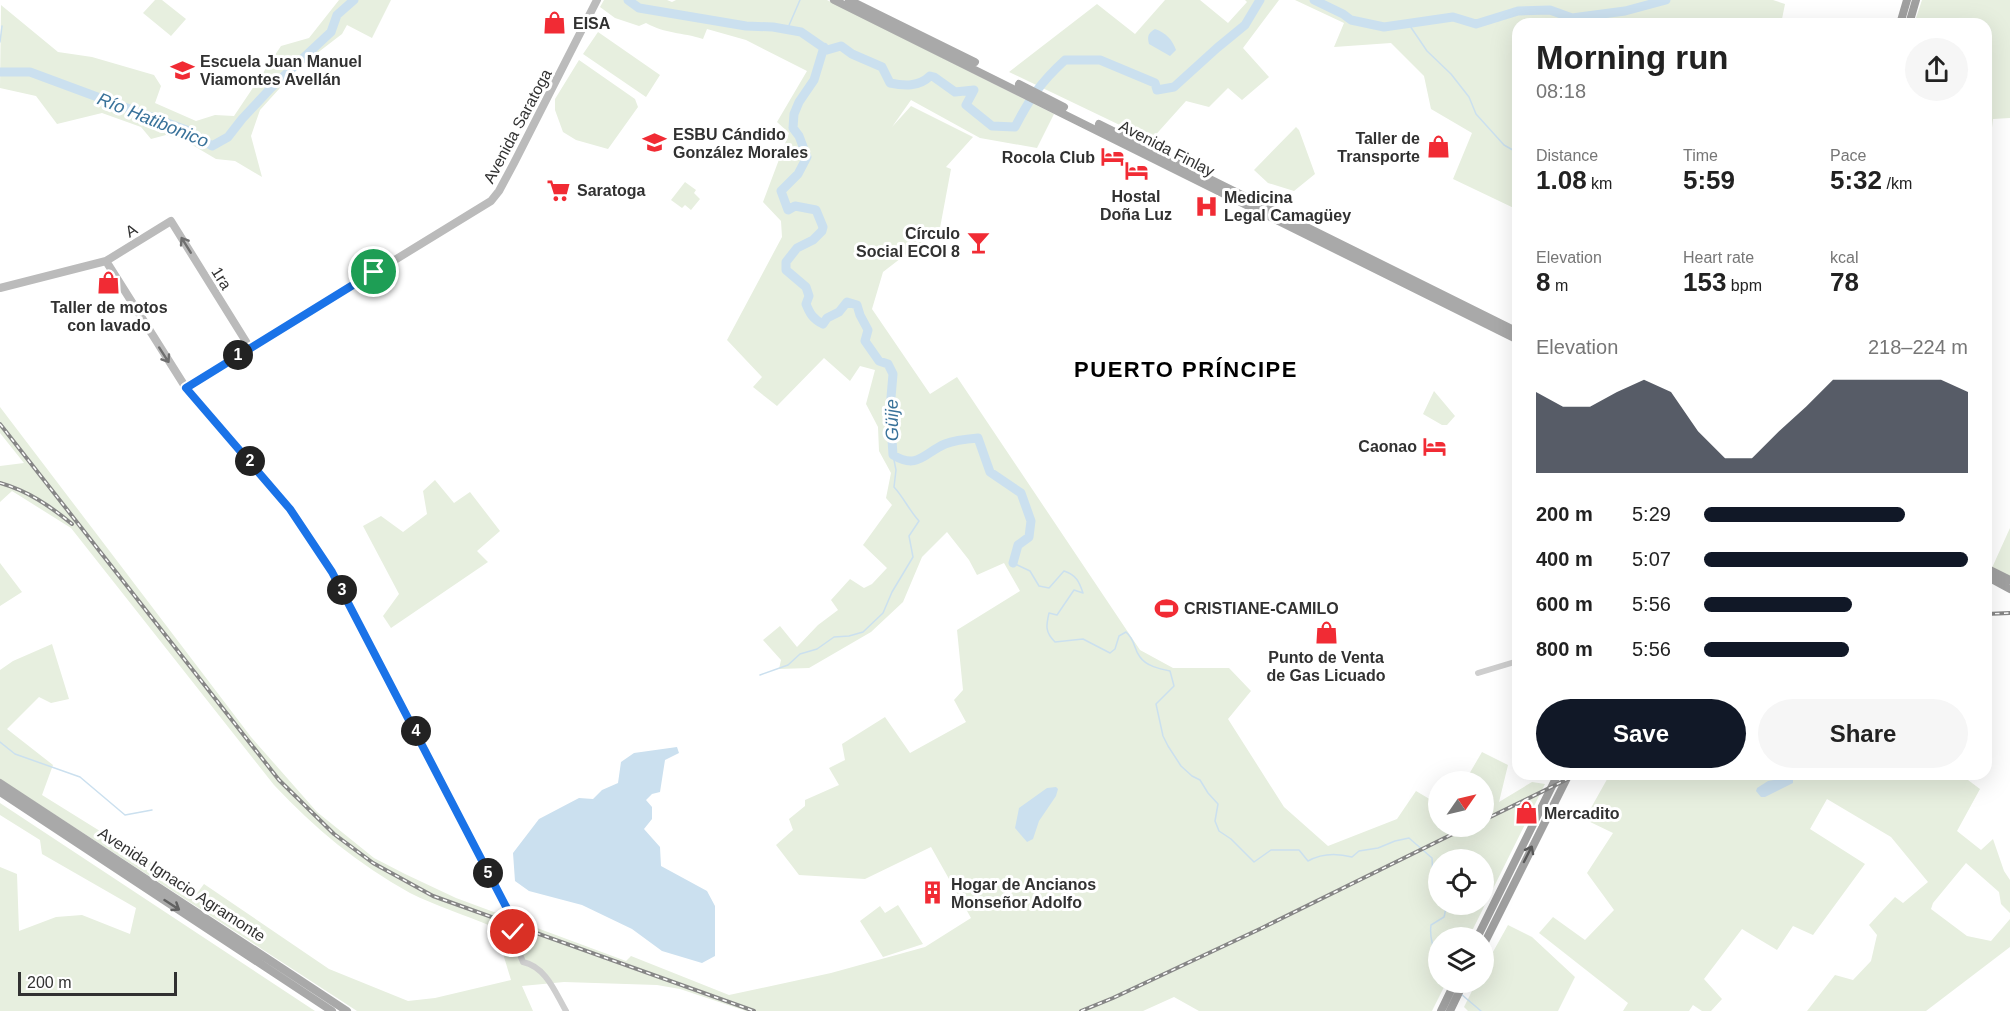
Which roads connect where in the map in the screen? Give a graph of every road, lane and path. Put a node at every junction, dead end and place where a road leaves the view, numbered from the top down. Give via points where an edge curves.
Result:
1 (597, 0) edge
2 (834, 0) edge
3 (849, 0) edge
4 (1907, 0) edge
5 (1916, 0) edge
6 (1905, 18) edge
7 (1907, 18) edge
8 (890, 23) junction
9 (1042, 99) junction
10 (171, 221) joint
11 (106, 261) junction
12 (0, 288) edge
13 (1512, 329) edge
14 (1512, 337) edge
15 (250, 348) junction
16 (186, 388) junction
17 (1992, 571) edge
18 (1992, 579) edge
19 (2010, 580) edge
20 (2010, 589) edge
21 (1512, 663) edge
22 (1478, 673) dead end
23 (1555, 780) edge
24 (1566, 780) edge
25 (0, 783) edge
26 (0, 792) edge
27 (1482, 927) edge
28 (1492, 927) edge
29 (1455, 993) edge
30 (1453, 996) junction
31 (332, 1011) edge
32 (347, 1011) edge
33 (566, 1011) edge
34 (1441, 1011) edge
35 (1450, 1011) edge

1 - 15 main road, Avenida Saratoga via 491,201
2 - 8 main road, Avenida Finlay
3 - 8 main road, Avenida Finlay
4 - 6 highway
5 - 7 highway
8 - 9 main road, Avenida Finlay
9 - 13 main road, Avenida Finlay
9 - 14 main road, Avenida Finlay
10 - 11 main road, A
15 -> 10 main road, 1ra
11 - 12 main road, A
11 -> 16 main road
15 - 16 main road, Avenida Saratoga
16 - 33 street via 290,509 332,572 514,922 514,940 523,962 534,964 545,974
17 - 19 highway
18 - 20 highway
21 - 22 street
23 - 27 highway
28 -> 24 highway
25 - 32 main road, Avenida Ignacio Agramonte
26 -> 31 main road, Avenida Ignacio Agramonte
29 - 30 highway
30 - 34 highway
30 - 35 highway

